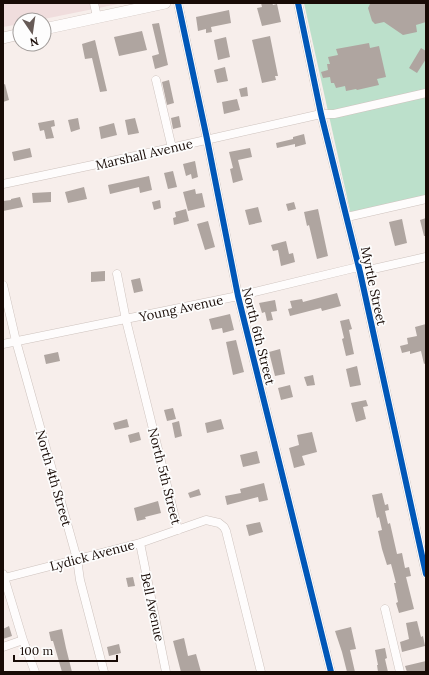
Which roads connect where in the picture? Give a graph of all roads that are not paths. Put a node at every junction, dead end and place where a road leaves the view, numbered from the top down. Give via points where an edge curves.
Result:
1 (94, 3) edge
2 (165, 3) edge
3 (178, 3) edge
4 (298, 3) edge
5 (97, 17) junction
6 (52, 27) edge
7 (156, 80) dead end
8 (426, 93) edge
9 (321, 114) junction
10 (207, 140) junction
11 (172, 148) junction
12 (3, 184) edge
13 (426, 199) edge
14 (347, 216) junction
15 (426, 257) edge
16 (359, 269) junction
17 (117, 274) dead end
18 (3, 285) edge
19 (238, 296) junction
20 (126, 320) junction
21 (16, 342) junction
22 (3, 344) edge
23 (178, 530) junction
24 (140, 542) junction
25 (77, 559) junction
26 (426, 574) edge
27 (4, 576) edge
28 (385, 609) dead end
29 (23, 640) junction
30 (3, 647) edge
31 (35, 672) edge
32 (104, 672) edge
33 (166, 672) edge
34 (261, 672) edge
35 (331, 672) edge
36 (400, 672) edge

1 - 5 street
2 - 5 main road
3 - 10 street, North 6th Street
4 - 9 street, Myrtle Street
5 - 6 main road
7 - 11 street
8 - 9 street, Marshall Avenue via 334,114
9 - 10 street, Marshall Avenue
9 - 14 street, Myrtle Street
10 - 11 street, Marshall Avenue
10 - 19 street, North 6th Street
11 - 12 street, Marshall Avenue
13 - 14 street
14 - 16 street, Myrtle Street
15 - 16 street, Young Avenue
16 - 19 street, Young Avenue
16 - 26 street, Myrtle Street
17 - 20 street, North 5th Street
18 - 21 street, North 4th Street
19 - 20 street, Young Avenue
19 - 35 street, North 6th Street
20 - 21 street, Young Avenue
20 - 23 street, North 5th Street
21 - 22 street, Young Avenue
21 - 25 street, North 4th Street
23 - 24 street, Lydick Avenue
23 - 34 street, North 5th Street via 206,520 224,527
24 - 25 street, Lydick Avenue
24 - 33 street, Bell Avenue
25 - 27 street, Lydick Avenue
25 - 32 street, North 4th Street
27 - 29 street
28 - 36 street
29 - 30 street
29 - 31 street

